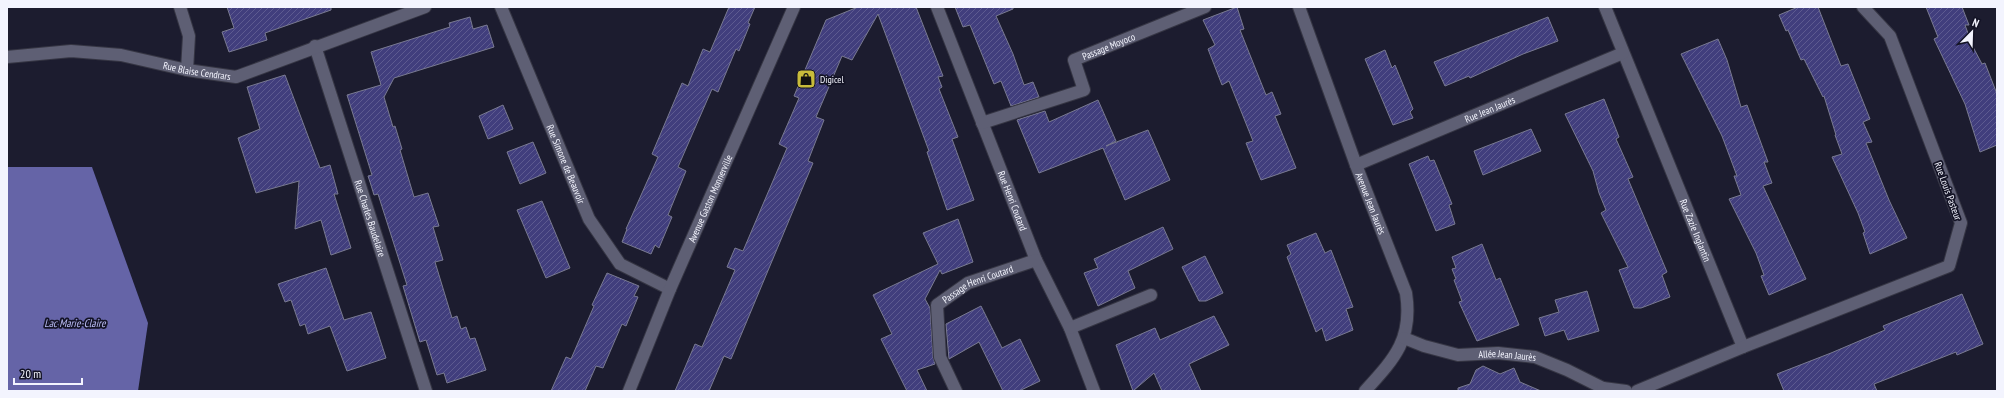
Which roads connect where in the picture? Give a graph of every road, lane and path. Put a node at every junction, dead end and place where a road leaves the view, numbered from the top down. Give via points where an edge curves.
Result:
1 (180, 7) edge
2 (425, 7) edge
3 (501, 7) edge
4 (794, 7) edge
5 (937, 7) edge
6 (1205, 7) edge
7 (1299, 7) edge
8 (1605, 7) edge
9 (1863, 7) edge
10 (397, 12) edge
11 (315, 46) junction
12 (1623, 53) junction
13 (7, 57) edge
14 (186, 70) junction
15 (982, 123) junction
16 (1356, 165) junction
17 (1036, 260) junction
18 (670, 289) junction
19 (1151, 295) dead end
20 (1070, 328) junction
21 (1404, 338) junction
22 (1743, 347) junction
23 (1602, 390) edge
24 (426, 391) edge
25 (629, 391) edge
26 (956, 391) edge
27 (1094, 391) edge
28 (1365, 391) edge
29 (1626, 391) edge
30 (1637, 391) edge

1 - 14 street via 189,36
2 - 10 street, Rue Blaise Cendrars
3 - 18 street, Rue Simone de Beauvoir via 589,219 620,264
4 - 18 street, Avenue Gaston Monnerville
5 - 15 street, Rue Henri Coutard
6 - 15 street, Passage Moyoco via 1074,60 1084,90
7 - 16 street, Avenue Jean Jaurès
8 - 12 street, Rue Zazie Inglantin
9 - 22 street, Rue Louis Pasteur via 1890,36 1961,223 1949,266
10 - 11 street, Rue Blaise Cendrars
11 - 14 street, Rue Blaise Cendrars via 236,77
11 - 24 street, Rue Charles Baudelaire
12 - 16 street, Rue Jean Jaurès
12 - 22 street, Rue Zazie Inglantin
13 - 14 street, Rue Blaise Cendrars via 78,51 121,54
15 - 17 street, Rue Henri Coutard
16 - 21 street, Avenue Jean Jaurès via 1406,293 1409,312
17 - 20 street, Rue Henri Coutard
17 - 26 street, Passage Henri Coutard via 968,283 936,305 940,357
18 - 25 street, Avenue Gaston Monnerville
19 - 20 street
20 - 27 street, Rue Henri Coutard
21 - 23 street, Allée Jean Jaurès via 1458,355 1498,353 1535,357 1567,370
21 - 28 street, Avenue Jean Jaurès via 1390,364
22 - 30 street
23 - 29 street

